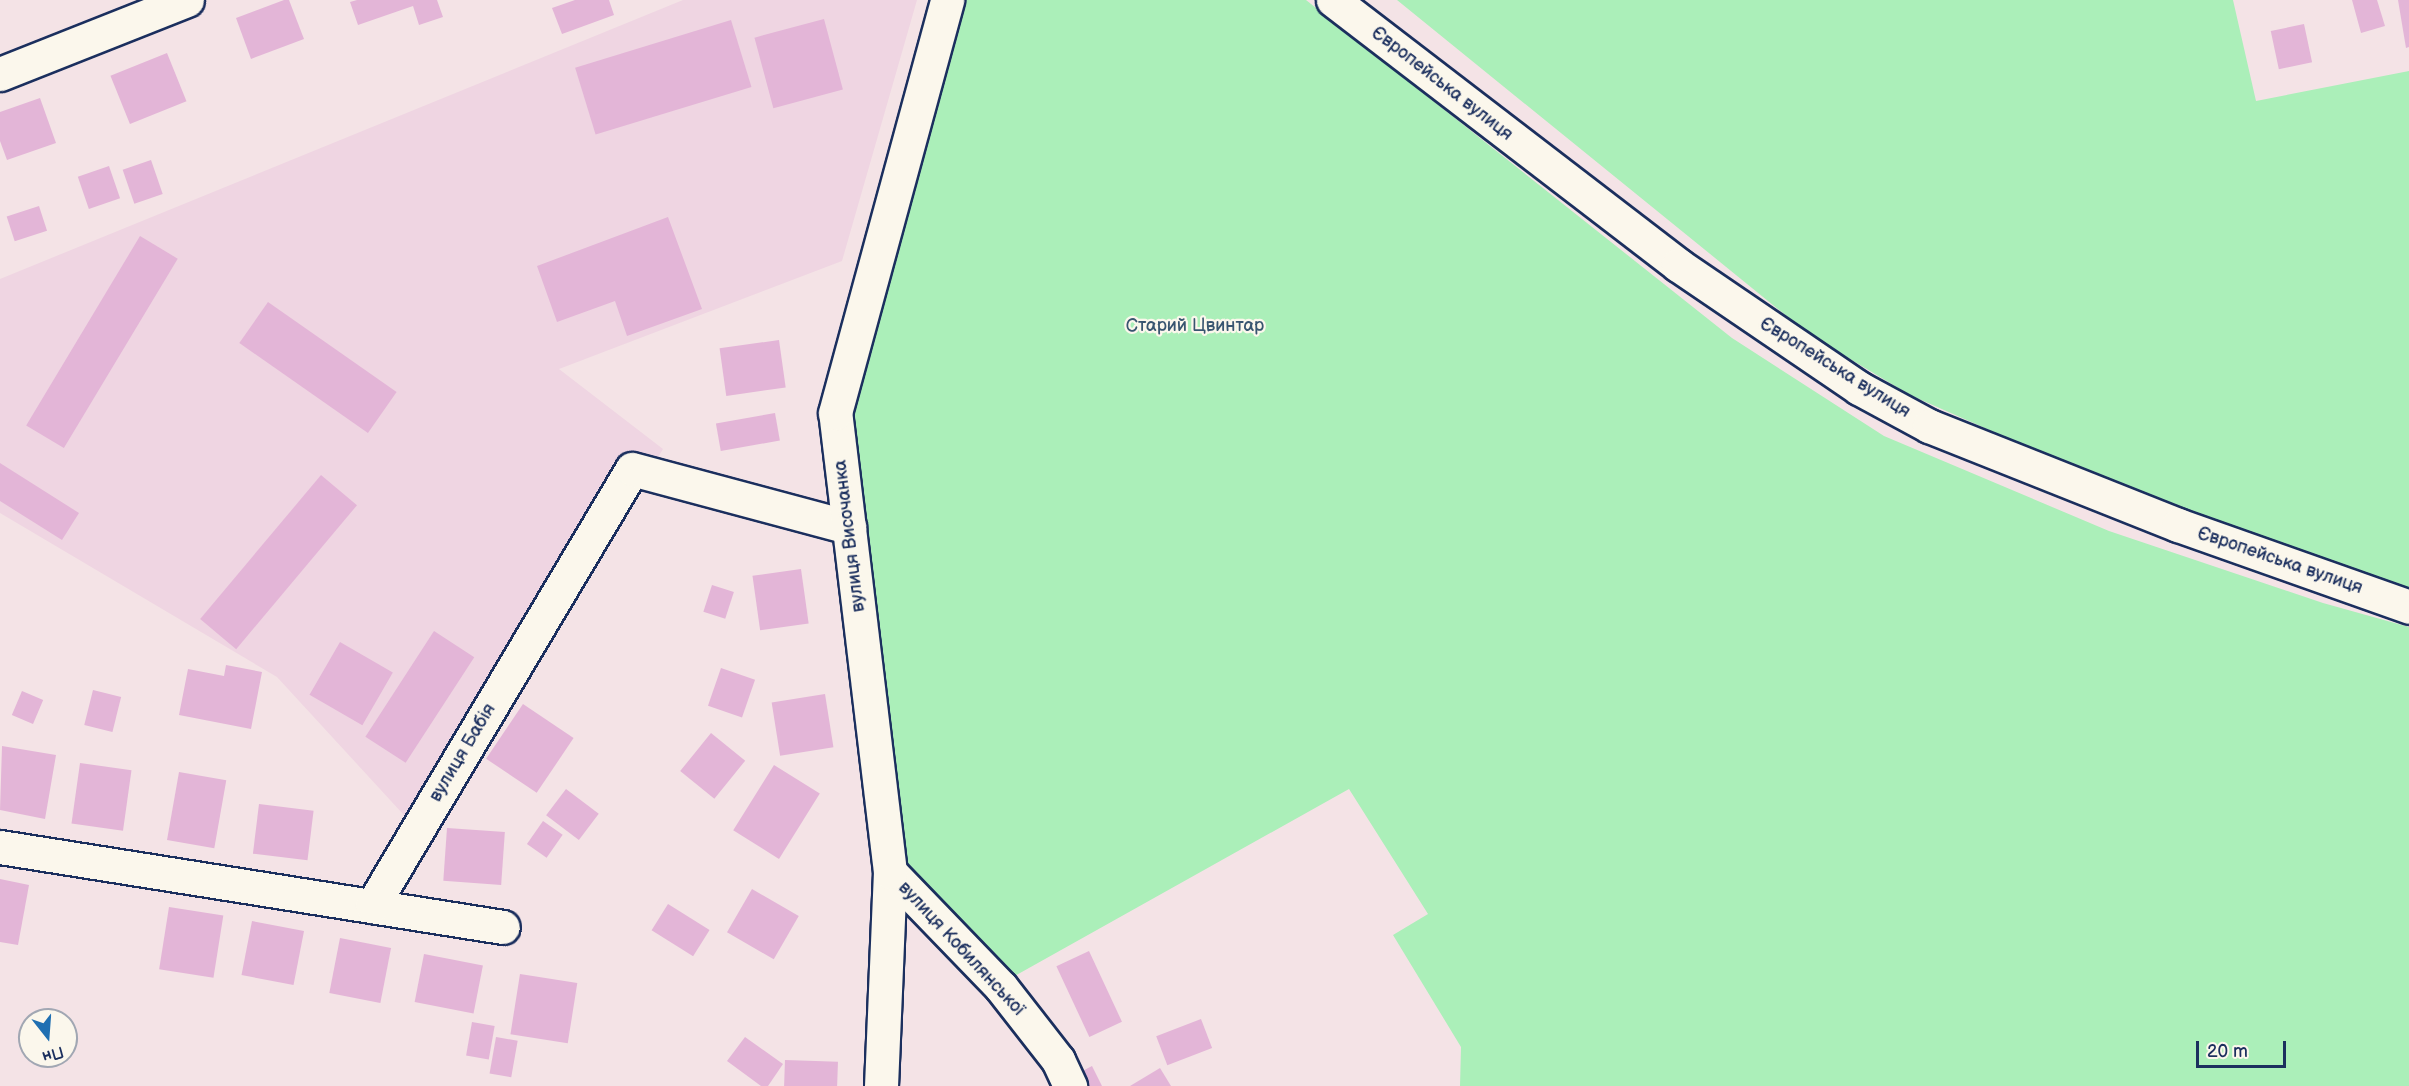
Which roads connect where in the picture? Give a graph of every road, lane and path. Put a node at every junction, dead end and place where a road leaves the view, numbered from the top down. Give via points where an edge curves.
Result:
1 (187, 0) edge
2 (947, 0) edge
3 (1333, 0) edge
4 (0, 74) edge
5 (849, 527) junction
6 (2409, 607) edge
7 (0, 847) edge
8 (890, 872) junction
9 (372, 906) junction
10 (503, 927) dead end
11 (881, 1086) edge
12 (1070, 1086) edge

1 - 4 street
2 - 5 street, вулиця Височанка via 835,412
3 - 6 street, Європейська вулиця via 1678,265 1859,388 1929,426 2145,513
5 - 8 street, вулиця Височанка
5 - 9 street, вулиця Бабія via 632,469
7 - 9 street
8 - 11 street, вулиця Височанка
8 - 12 street, вулиця Кобилянської via 1000,987 1058,1060
9 - 10 street

